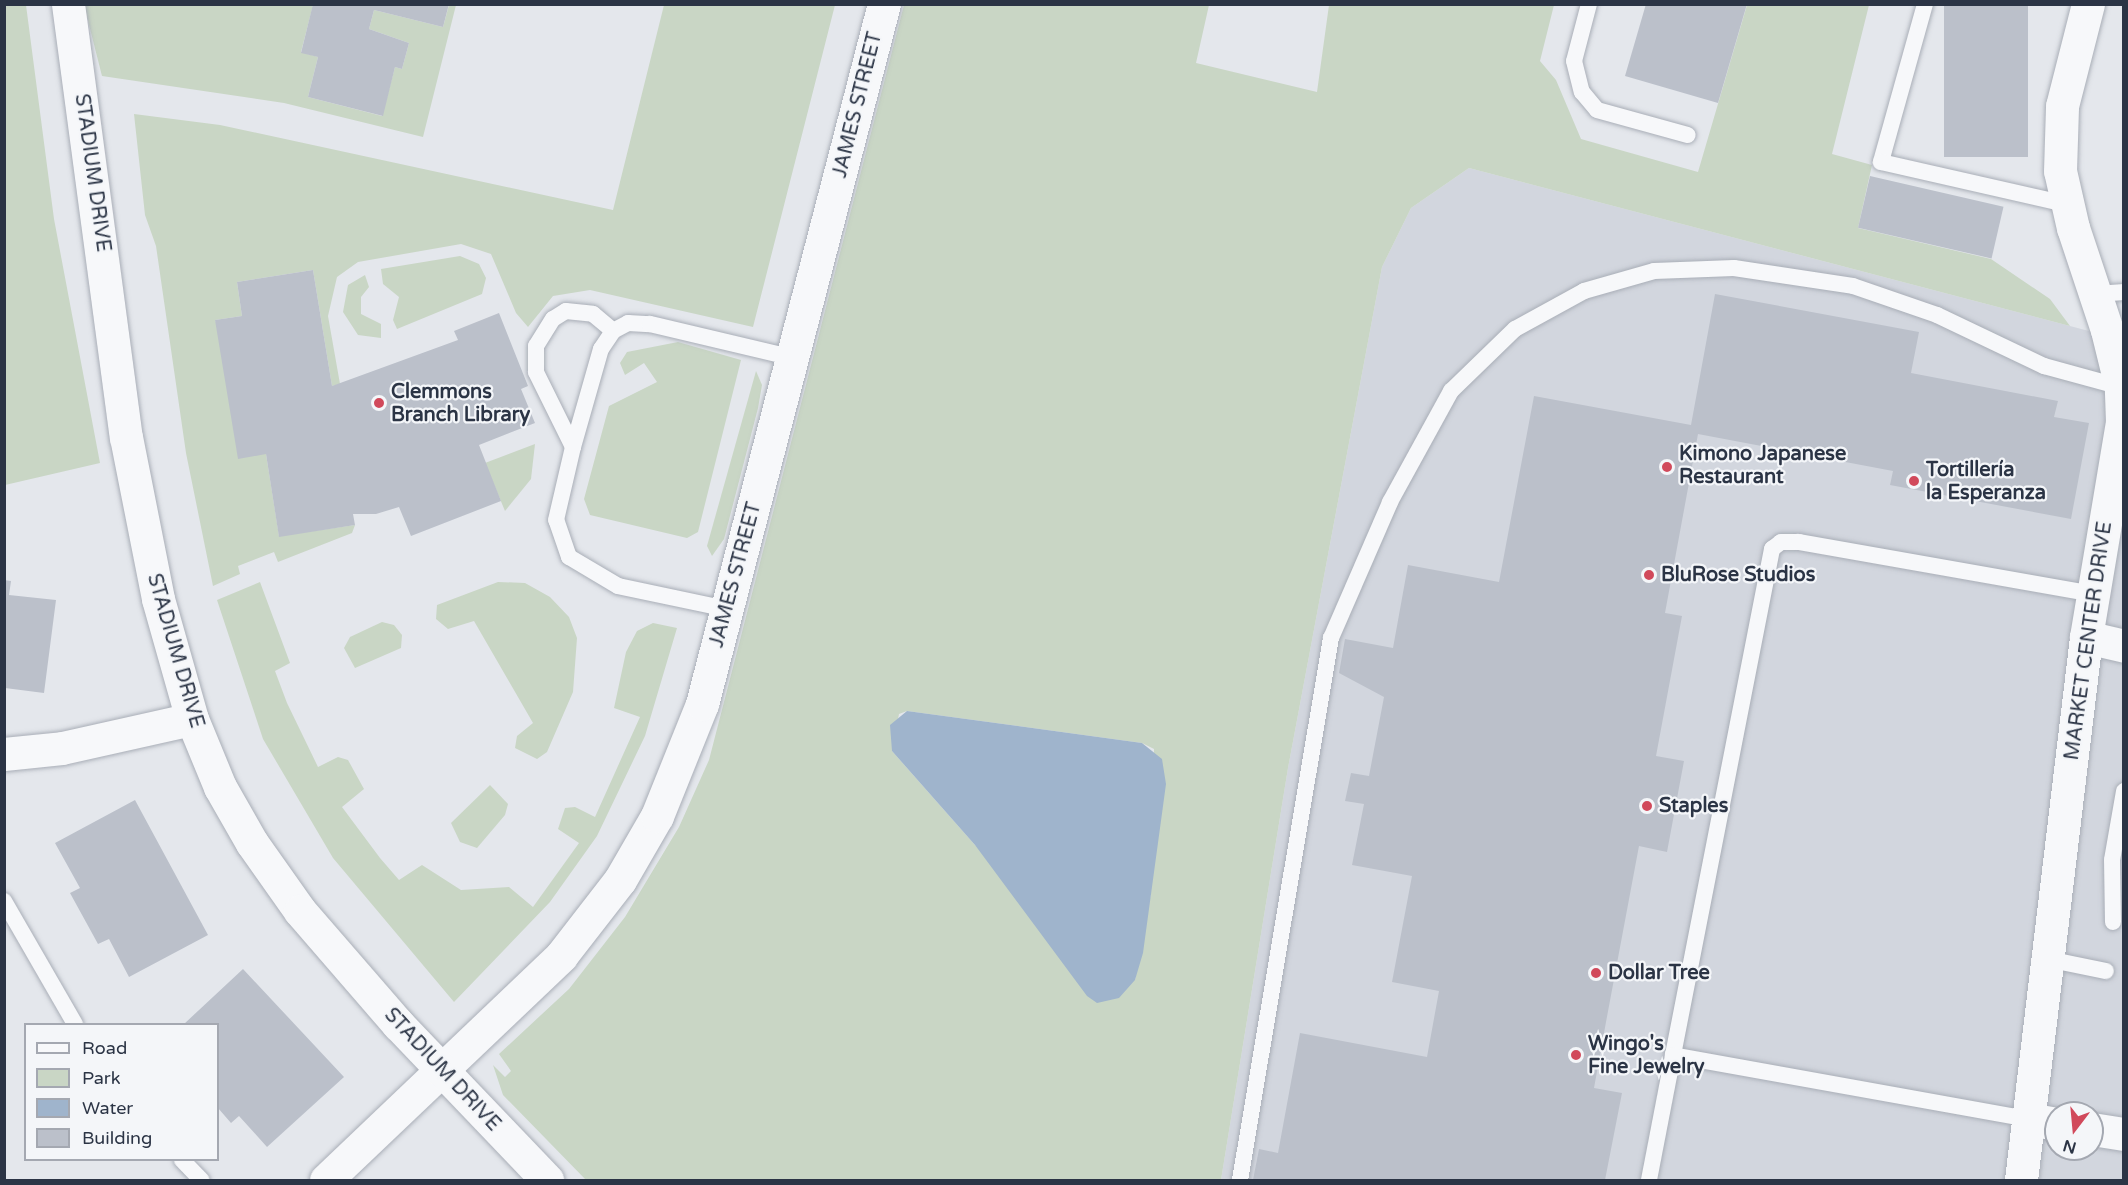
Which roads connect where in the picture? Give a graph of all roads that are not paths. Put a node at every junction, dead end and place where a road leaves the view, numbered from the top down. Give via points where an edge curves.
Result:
1 (68, 4) edge
2 (884, 4) edge
3 (1589, 4) edge
4 (1925, 4) edge
5 (2088, 4) edge
6 (1688, 135) dead end
7 (2066, 204) junction
8 (2110, 293) edge
9 (613, 331) junction
10 (794, 358) junction
11 (2121, 387) junction
12 (573, 447) junction
13 (2093, 594) junction
14 (727, 609) junction
15 (2086, 638) junction
16 (2124, 646) edge
17 (192, 719) junction
18 (4, 754) edge
19 (2124, 791) edge
20 (4, 902) edge
21 (2113, 922) dead end
22 (2047, 959) junction
23 (2106, 971) dead end
24 (74, 1023) edge
25 (1673, 1055) junction
26 (443, 1072) junction
27 (2042, 1121) edge
28 (2104, 1131) edge
29 (2124, 1134) edge
30 (184, 1161) edge
31 (201, 1180) edge
32 (326, 1180) edge
33 (547, 1180) edge
34 (1240, 1180) edge
35 (1648, 1180) edge
36 (2021, 1180) edge

1 - 17 street, STADIUM DRIVE via 126,437 158,599
2 - 10 street, JAMES STREET
3 - 6 lane via 1574,61 1582,92 1597,110
4 - 7 lane via 1881,162
5 - 7 street, MARKET CENTER DRIVE via 2061,116 2058,145
7 - 8 street, MARKET CENTER DRIVE
8 - 11 street, MARKET CENTER DRIVE
9 - 10 lane via 628,323 650,324
9 - 12 lane via 601,349
9 - 12 lane via 594,314 566,311 552,319 536,346 536,372
10 - 14 street, JAMES STREET
11 - 13 street, MARKET CENTER DRIVE via 2122,422
11 - 34 lane via 2044,366 1937,315 1853,286 1734,268 1654,271 1584,291 1515,329 1451,391 1390,502 1331,638
12 - 14 lane via 556,520 559,540 569,557 618,586
13 - 15 street, MARKET CENTER DRIVE
13 - 25 lane via 1799,542 1781,542 1772,549
14 - 26 street, JAMES STREET via 683,758 620,880 561,956
15 - 16 street
15 - 22 street, MARKET CENTER DRIVE
17 - 18 street via 62,748
17 - 26 street, STADIUM DRIVE via 220,787 259,853 300,911
19 - 21 lane via 2112,860
20 - 24 lane
22 - 23 lane
22 - 27 street, MARKET CENTER DRIVE
25 - 27 lane
25 - 35 lane
26 - 32 street, JAMES STREET
26 - 33 street, STADIUM DRIVE
27 - 36 street, MARKET CENTER DRIVE
28 - 29 street
30 - 31 lane

